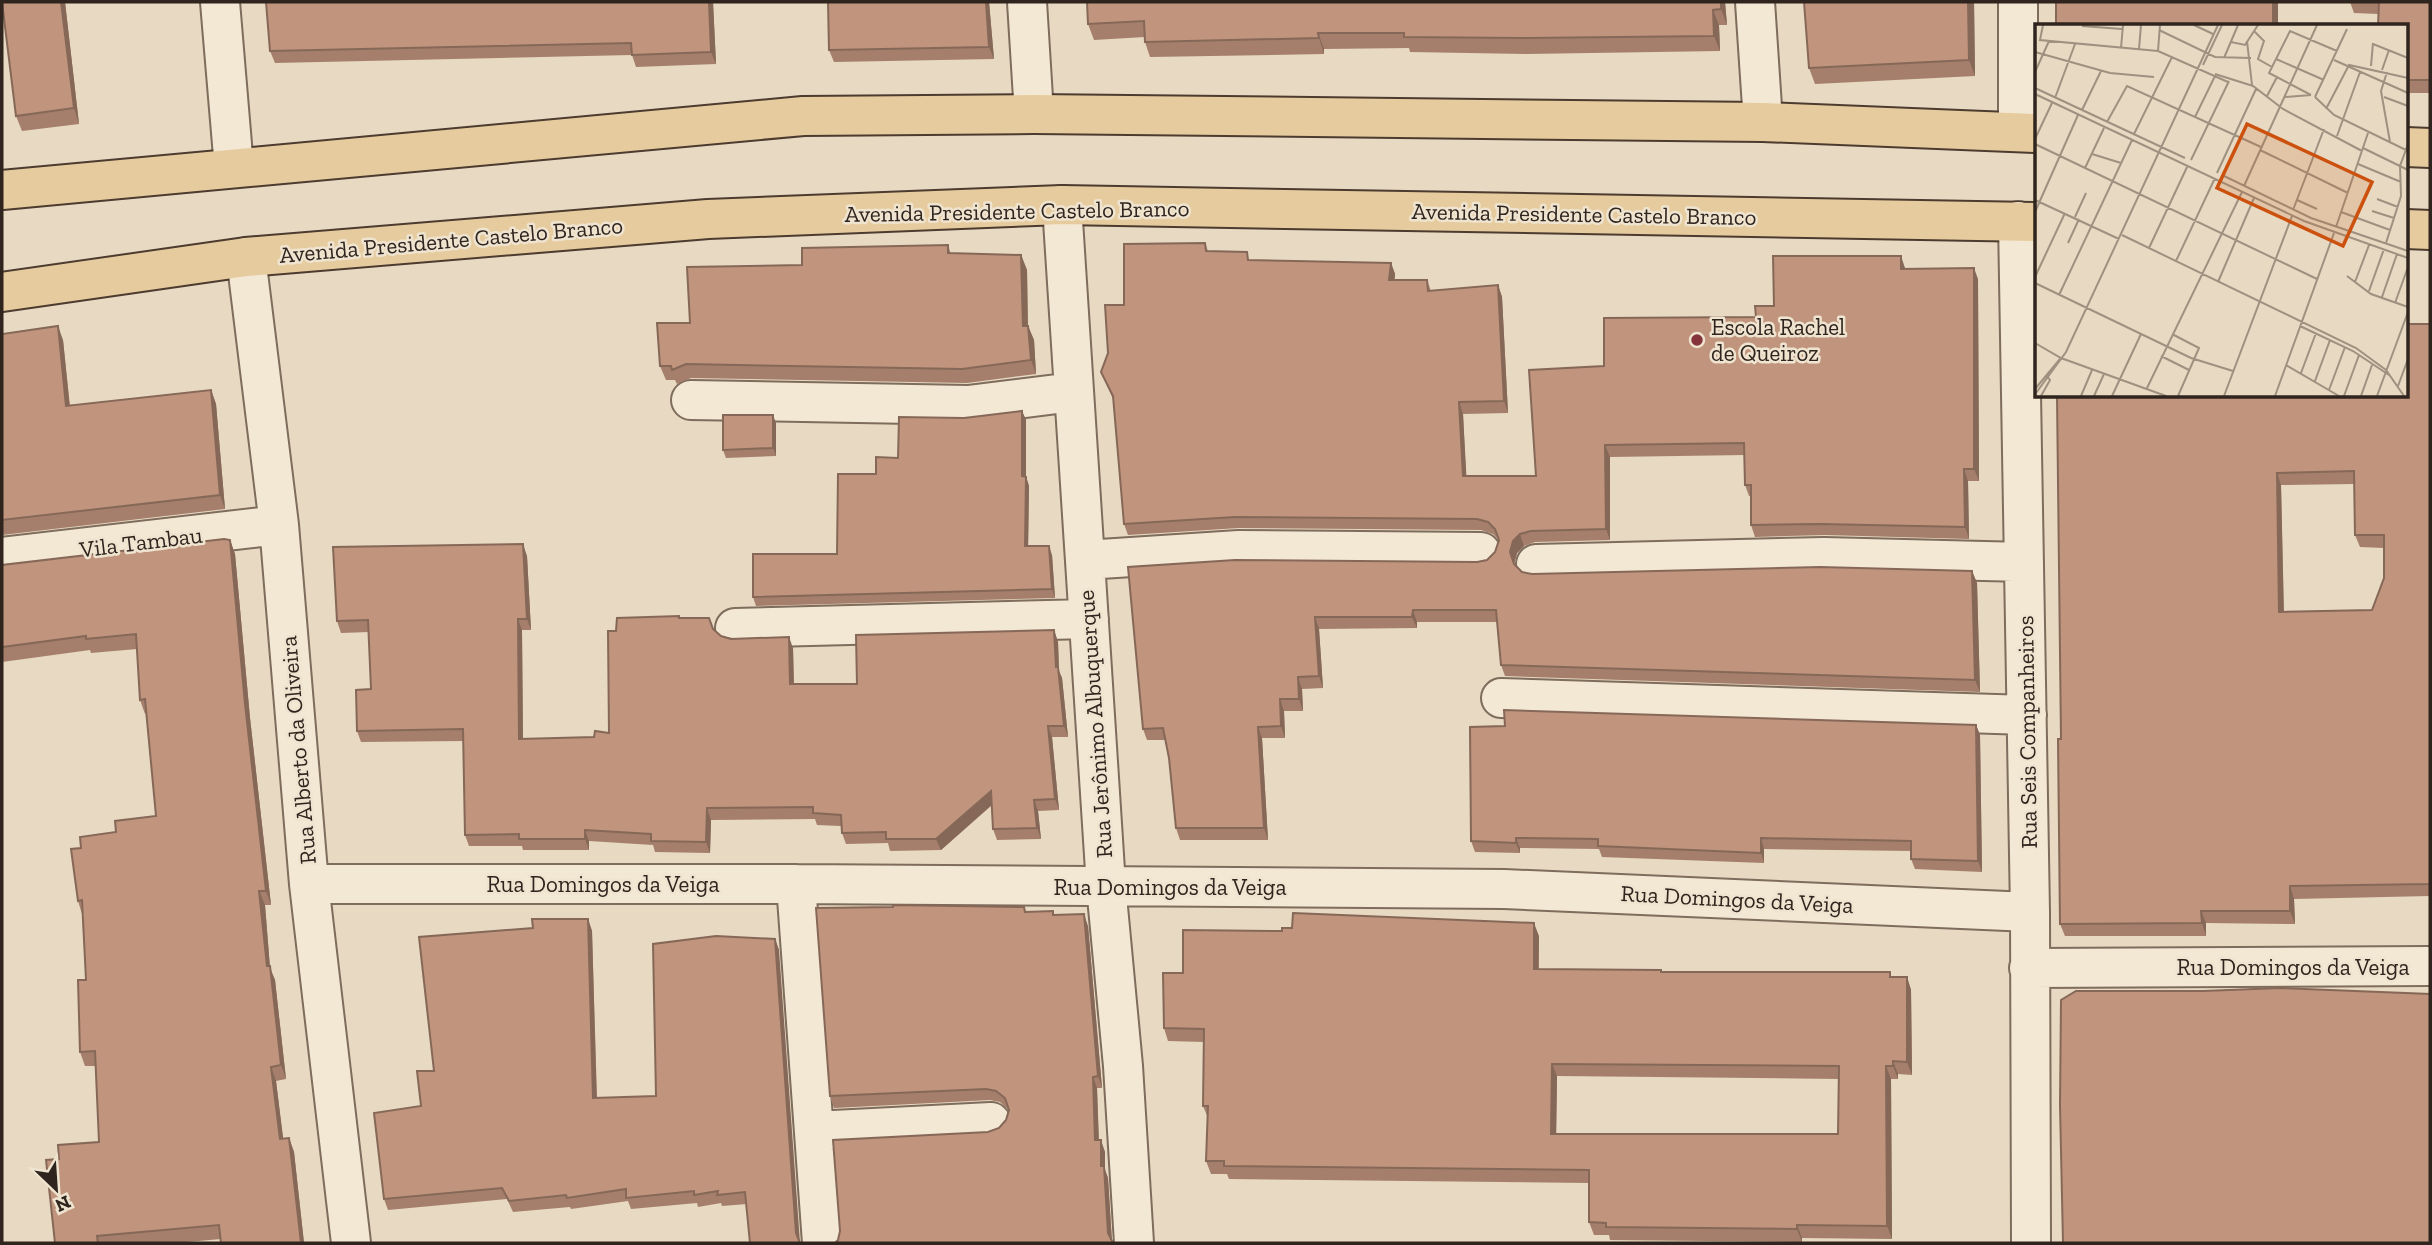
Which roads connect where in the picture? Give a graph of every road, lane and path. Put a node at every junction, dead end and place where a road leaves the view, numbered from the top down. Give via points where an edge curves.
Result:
1 (220, 2) edge
2 (1027, 2) edge
3 (1755, 2) edge
4 (2018, 2) edge
5 (1034, 114) junction
6 (1763, 122) junction
7 (2027, 133) edge
8 (2408, 147) edge
9 (2430, 148) edge
10 (234, 168) junction
11 (2, 190) edge
12 (1062, 205) junction
13 (2027, 222) edge
14 (2408, 229) edge
15 (2430, 230) edge
16 (246, 257) junction
17 (2, 292) edge
18 (1073, 392) junction
19 (691, 400) dead end
20 (279, 525) junction
21 (1481, 552) dead end
22 (2, 557) edge
23 (1085, 560) junction
24 (2024, 562) junction
25 (1536, 564) dead end
26 (1089, 619) junction
27 (735, 628) dead end
28 (1501, 698) dead end
29 (2026, 715) junction
30 (309, 884) junction
31 (796, 884) junction
32 (1106, 886) junction
33 (2030, 912) junction
34 (2430, 966) edge
35 (2029, 968) junction
36 (991, 1122) dead end
37 (814, 1131) junction
38 (351, 1243) edge
39 (822, 1243) edge
40 (1134, 1243) edge
41 (2031, 1243) edge

1 - 10 street
2 - 5 street
3 - 6 street
4 - 7 street
5 - 6 main road
5 - 10 main road via 803,116
6 - 7 main road
8 - 9 main road
10 - 11 main road
12 - 13 main road, Avenida Presidente Castelo Branco
12 - 16 main road, Avenida Presidente Castelo Branco via 708,219
12 - 18 street, Rua Jerônimo Albuquerque
13 - 24 street, Rua Seis Companheiros
14 - 15 main road
16 - 17 main road, Avenida Presidente Castelo Branco
16 - 20 street, Rua Alberto da Oliveira
18 - 19 street via 968,405
18 - 23 street, Rua Jerônimo Albuquerque
20 - 22 street, Vila Tambau
20 - 30 street, Rua Alberto da Oliveira
21 - 23 street via 1239,550
23 - 26 street, Rua Jerônimo Albuquerque
24 - 25 street via 1824,557
24 - 29 street, Rua Seis Companheiros
26 - 27 street
26 - 32 street, Rua Jerônimo Albuquerque
28 - 29 street
29 - 33 street, Rua Seis Companheiros
30 - 31 street, Rua Domingos da Veiga
30 - 38 street, Rua Alberto da Oliveira
31 - 32 street, Rua Domingos da Veiga
31 - 37 street
32 - 33 street, Rua Domingos da Veiga via 1504,889
32 - 40 street, Rua Jerônimo Albuquerque
33 - 35 street, Rua Seis Companheiros
34 - 35 street, Rua Domingos da Veiga
35 - 41 street, Rua Seis Companheiros
36 - 37 street
37 - 39 street

